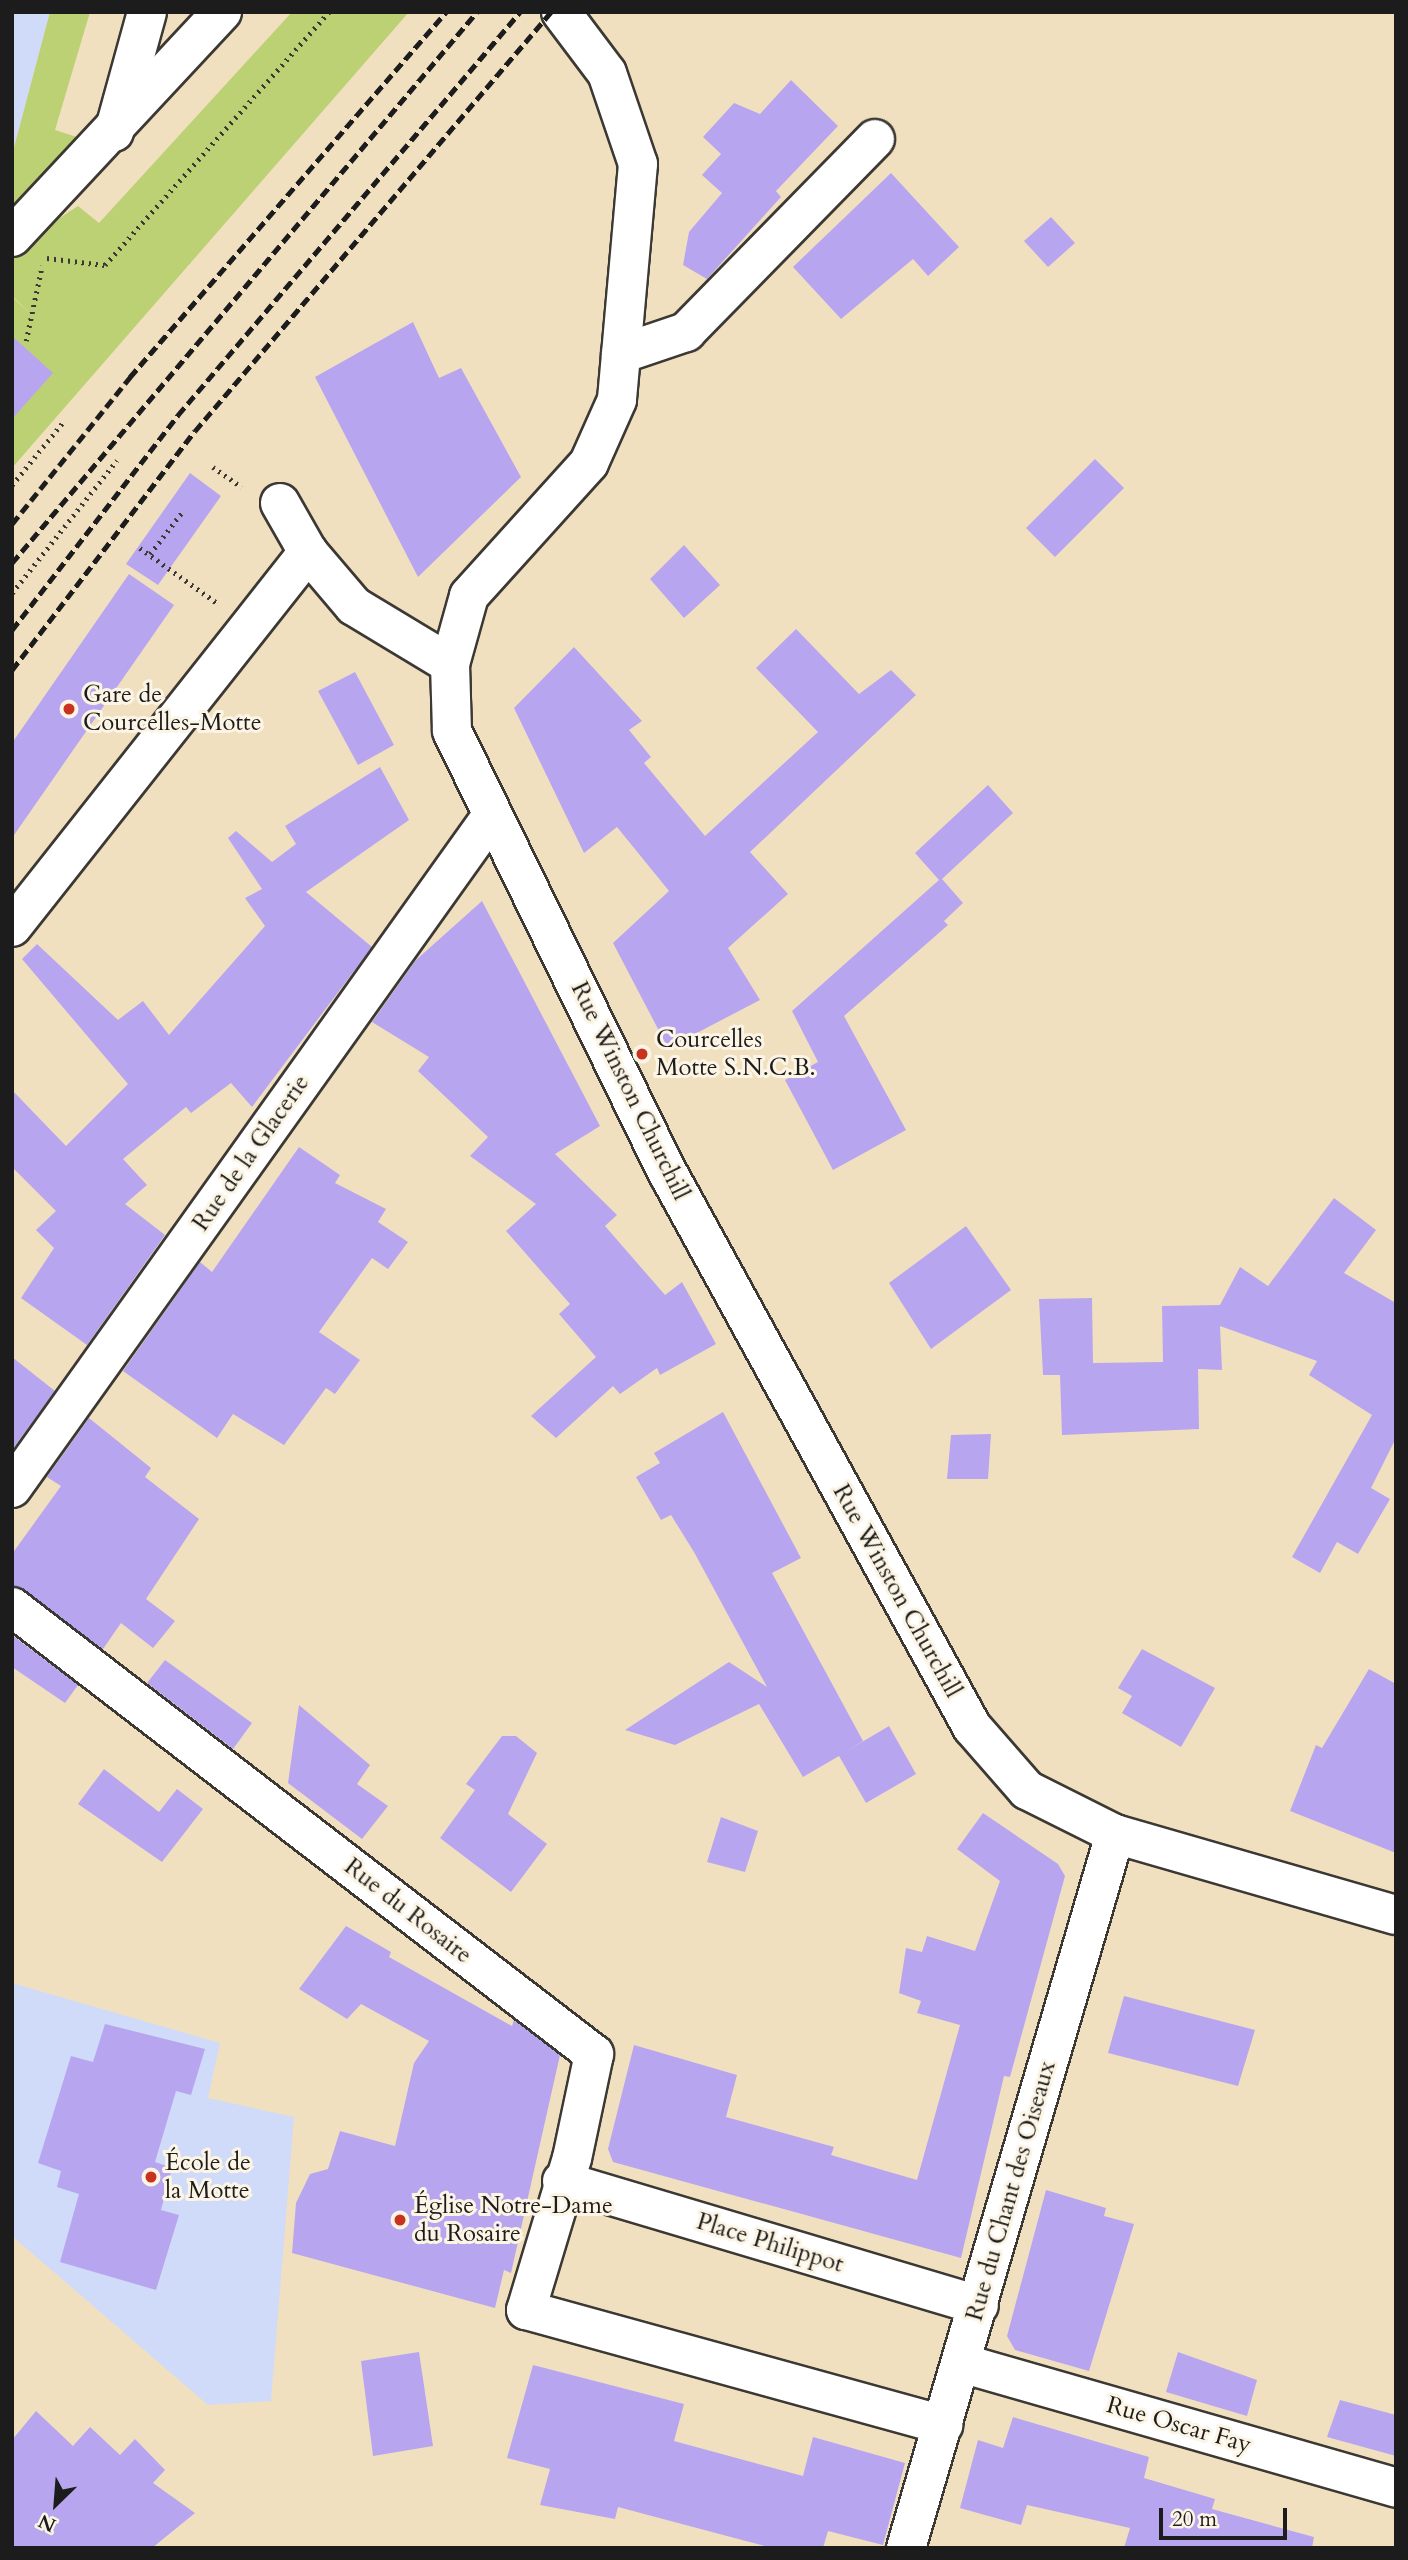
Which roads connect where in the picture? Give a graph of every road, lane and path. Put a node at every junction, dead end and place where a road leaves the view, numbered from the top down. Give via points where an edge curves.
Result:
1 (146, 12) edge
2 (222, 12) edge
3 (329, 12) edge
4 (569, 23) edge
5 (114, 134) junction
6 (875, 139) dead end
7 (12, 237) edge
8 (26, 341) dead end
9 (621, 354) junction
10 (64, 421) dead end
11 (117, 460) dead end
12 (213, 467) dead end
13 (12, 485) edge
14 (266, 498) joint
15 (183, 511) dead end
16 (139, 548) dead end
17 (308, 552) junction
18 (150, 554) junction
19 (12, 593) edge
20 (246, 625) junction
21 (450, 664) junction
22 (491, 817) junction
23 (12, 927) edge
24 (12, 1488) edge
25 (12, 1607) edge
26 (1115, 1834) junction
27 (1396, 1915) edge
28 (562, 2181) junction
29 (979, 2305) junction
30 (961, 2363) junction
31 (943, 2425) junction
32 (1396, 2488) edge
33 (906, 2548) edge

1 - 5 street
2 - 5 street
3 - 8 path via 105,265 44,258
4 - 9 street, Rue Winston Churchill via 607,73 638,164
5 - 7 street
6 - 9 street via 687,332
9 - 21 street, Rue Winston Churchill via 617,400 589,463 469,596
10 - 13 path
11 - 19 path
12 - 14 path
14 - 17 street
15 - 18 path
16 - 18 path
17 - 20 street
17 - 21 street via 354,606
18 - 20 path
20 - 23 street
21 - 22 street, Rue Winston Churchill via 452,731
22 - 24 street, Rue de la Glacerie
22 - 26 street, Rue Winston Churchill via 668,1175 972,1727 1027,1790
25 - 28 street, Rue du Rosaire via 594,2054
26 - 27 street, Rue Winston Churchill
26 - 29 street, Rue du Chant des Oiseaux
28 - 29 street, Place Philippot
28 - 31 street, Rue du Rosaire via 526,2310
29 - 30 street, Rue du Chant des Oiseaux
30 - 31 street, Rue du Chant des Oiseaux
30 - 32 street, Rue Oscar Fay
31 - 33 street, Rue du Chant des Oiseaux

